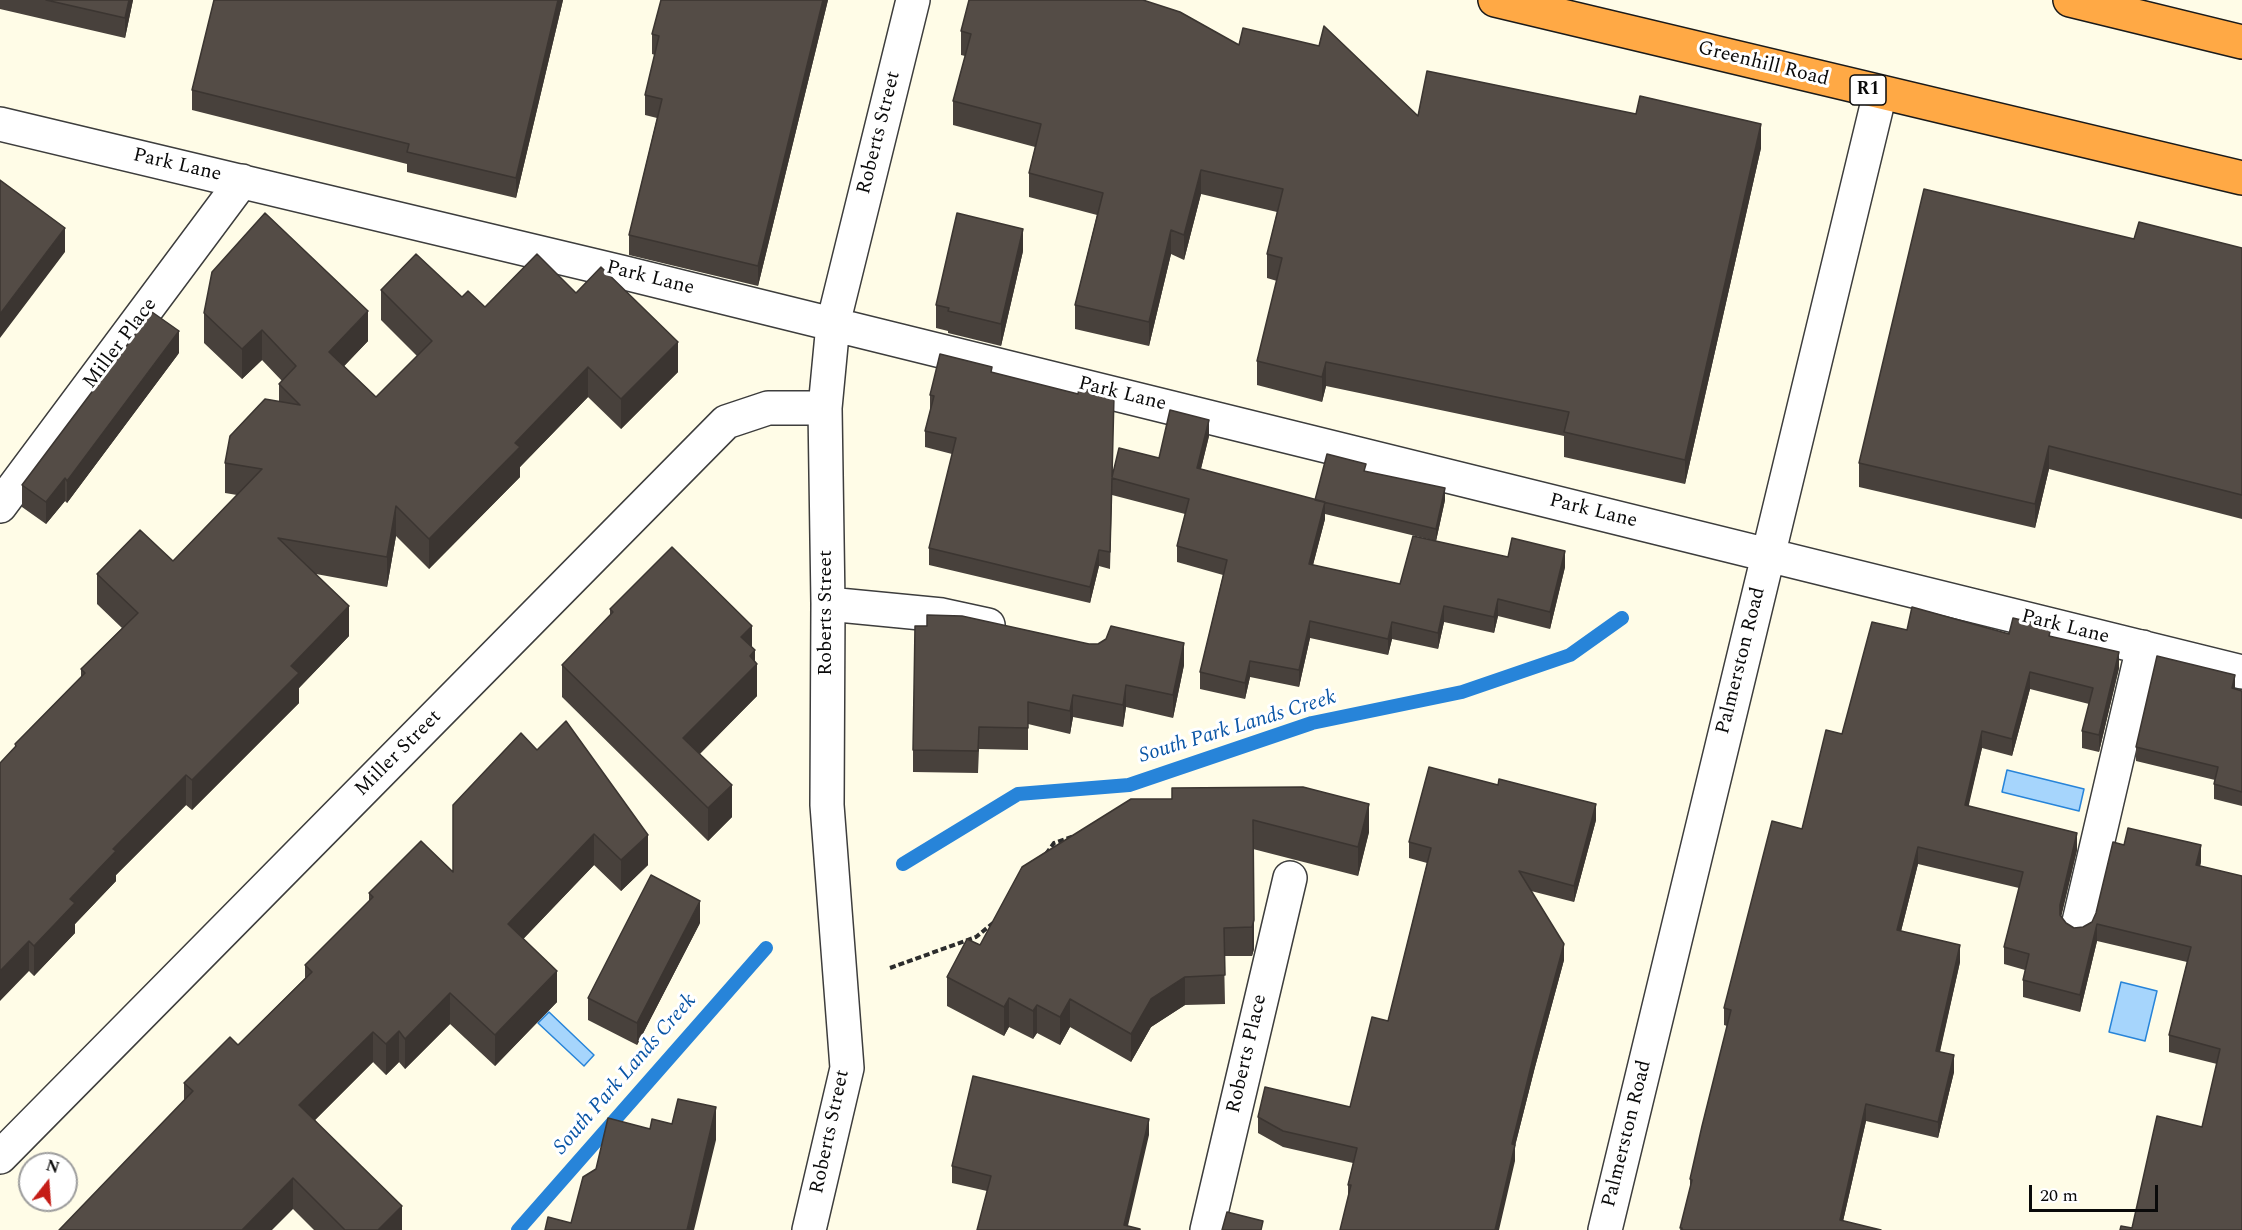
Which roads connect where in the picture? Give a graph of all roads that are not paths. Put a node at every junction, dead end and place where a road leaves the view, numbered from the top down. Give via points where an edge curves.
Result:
1 (912, 0) edge
2 (1495, 0) edge
3 (2070, 0) edge
4 (1535, 4) edge
5 (2242, 42) edge
6 (1880, 93) junction
7 (0, 124) edge
8 (2242, 178) edge
9 (242, 182) junction
10 (832, 324) junction
11 (825, 408) junction
12 (0, 506) edge
13 (1768, 555) junction
14 (828, 604) junction
15 (1011, 630) edge
16 (2144, 647) junction
17 (2242, 672) edge
18 (1290, 878) dead end
19 (2078, 926) edge
20 (0, 1157) edge
21 (809, 1230) edge
22 (1207, 1230) edge
23 (1605, 1230) edge

1 - 10 street, Roberts Street
2 - 4 highway, Greenhill Road / R1
3 - 5 highway
4 - 6 highway, Greenhill Road / R1
6 - 8 highway, Greenhill Road / R1
6 - 13 street, Palmerston Road
7 - 9 street, Park Lane
9 - 10 street, Park Lane
9 - 12 street, Miller Place
10 - 11 street, Roberts Street
10 - 13 street, Park Lane
11 - 14 street, Roberts Street
11 - 20 street, Miller Street via 768,408 726,422
13 - 16 street, Park Lane
13 - 23 street, Palmerston Road
14 - 15 street via 942,615
14 - 21 street, Roberts Street via 827,805 847,1068
16 - 17 street, Park Lane
16 - 19 street
18 - 22 street, Roberts Place

